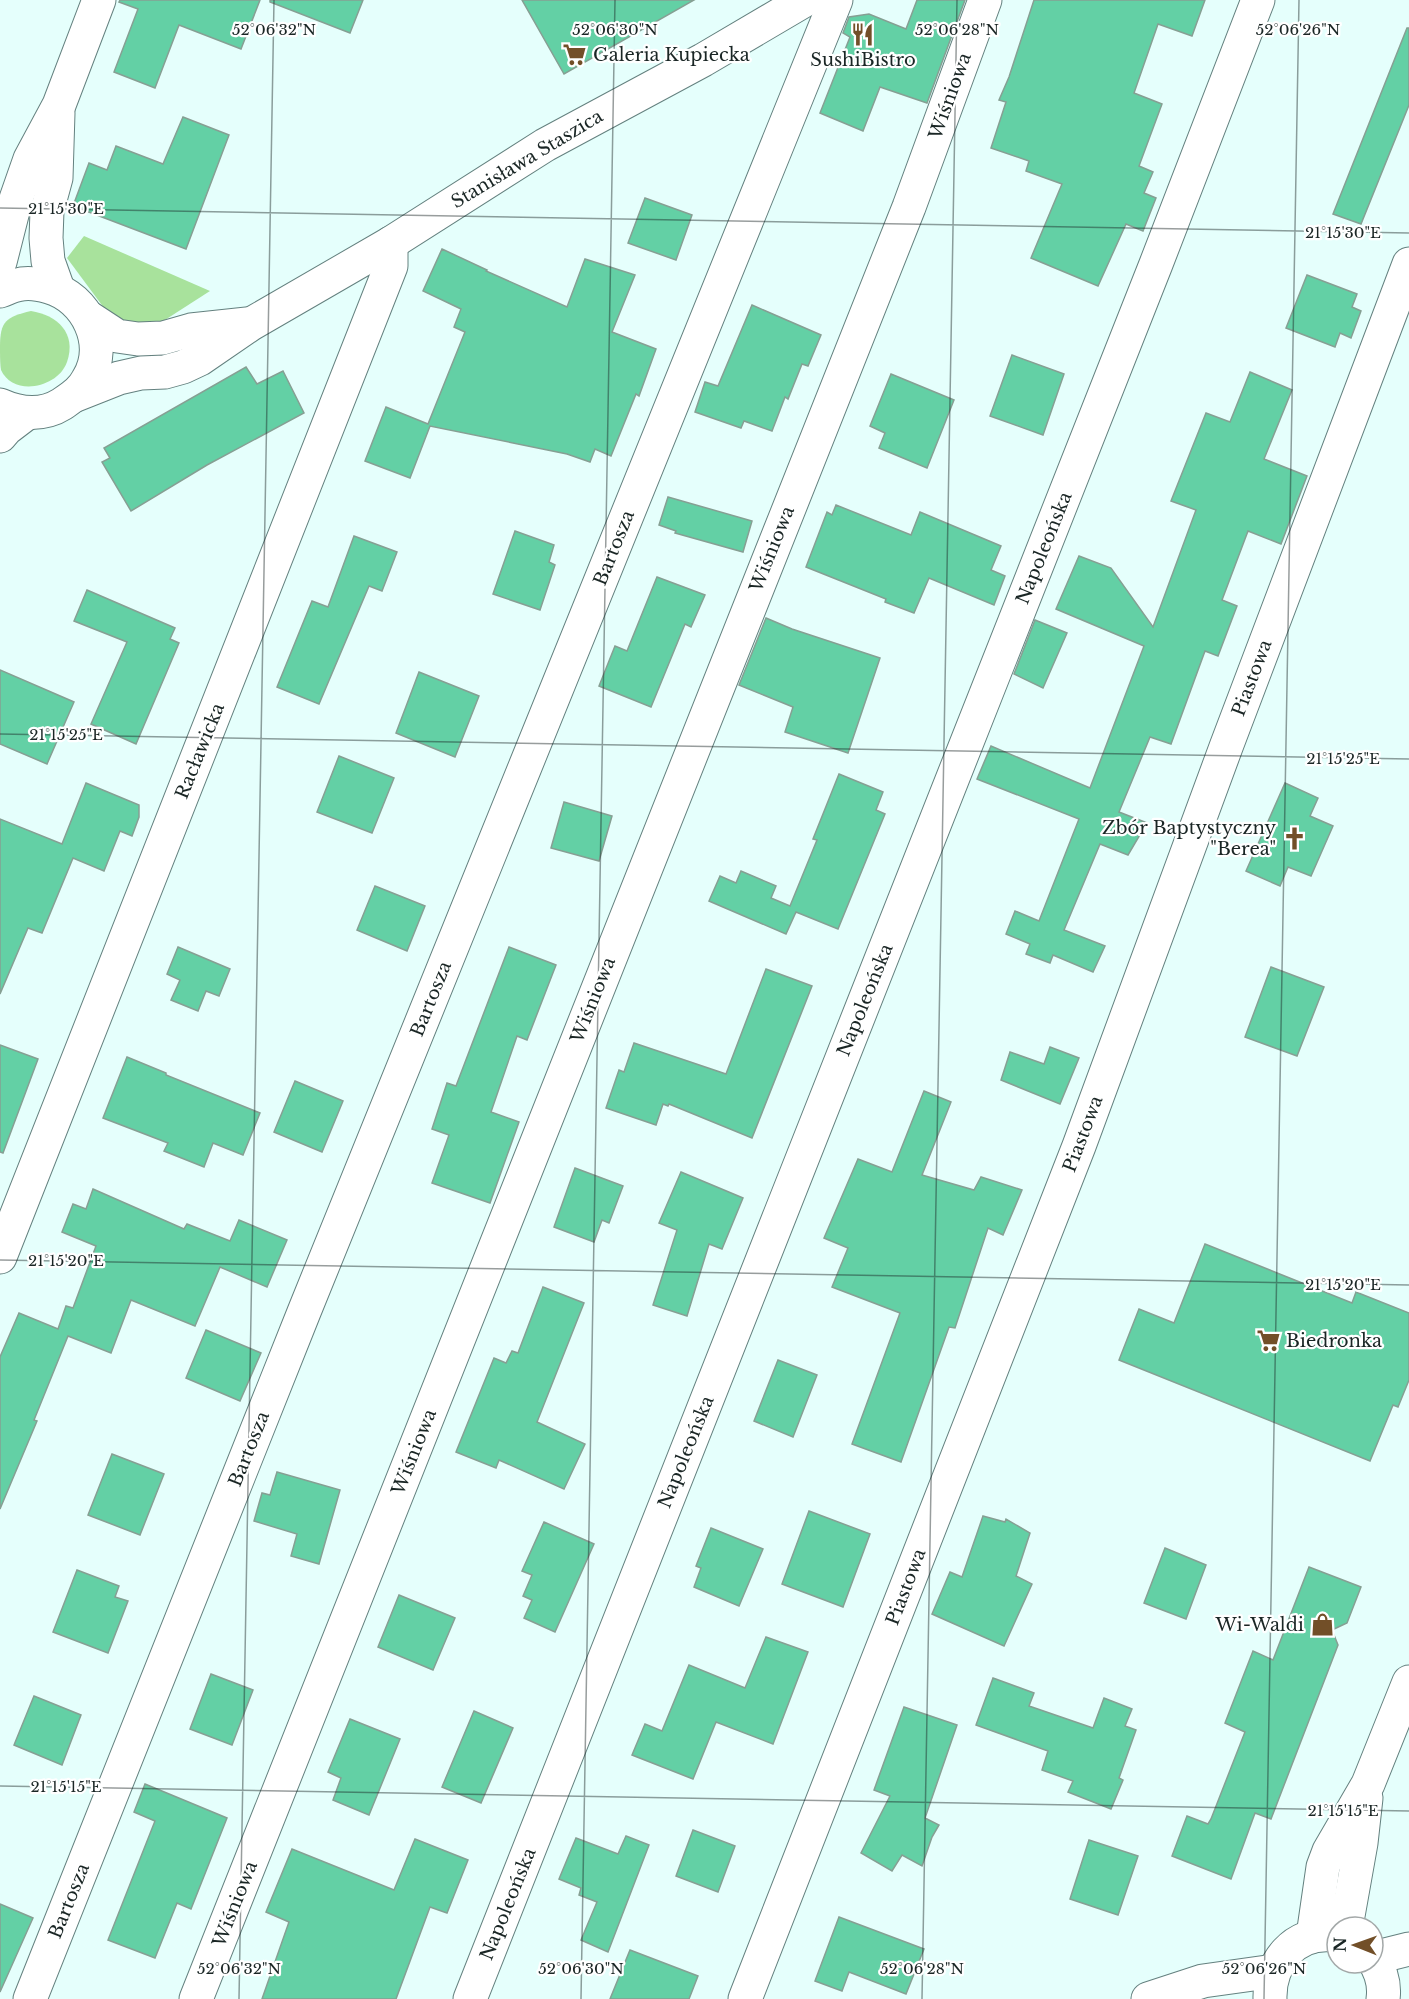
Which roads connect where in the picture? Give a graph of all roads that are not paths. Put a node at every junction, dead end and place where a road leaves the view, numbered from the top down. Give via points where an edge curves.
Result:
1 (99, 0) edge
2 (805, 0) edge
3 (836, 0) edge
4 (985, 0) edge
5 (1258, 0) edge
6 (58, 105) junction
7 (391, 243) junction
8 (0, 262) edge
9 (1409, 264) edge
10 (58, 290) junction
11 (0, 291) edge
12 (88, 317) junction
13 (251, 324) junction
14 (76, 395) junction
15 (14, 409) edge
16 (0, 436) edge
17 (0, 1257) edge
18 (1409, 1682) edge
19 (1368, 1784) junction
20 (1348, 1915) edge
21 (1325, 1936) edge
22 (1409, 1949) edge
23 (1385, 1956) edge
24 (1381, 1975) edge
25 (1272, 1985) edge
26 (1392, 1994) edge
27 (30, 1999) edge
28 (196, 1999) edge
29 (470, 1999) edge
30 (745, 1999) edge
31 (1148, 1999) edge

1 - 6 street
2 - 7 street, Stanisława Staszica via 545,145
3 - 27 street, Bartosza via 299,1323
4 - 28 street, Wiśniowa via 909,207
5 - 29 street, Napoleońska
6 - 8 street via 30,159
6 - 10 street via 56,178 47,211 46,238 48,261
7 - 13 street, Stanisława Staszica
7 - 17 street, Racławicka via 391,266
9 - 30 street, Piastowa via 1079,1146
10 - 11 street via 39,284 18,284
10 - 12 street, Stanisława Staszica via 75,301
12 - 13 street, Stanisława Staszica via 117,336 138,339
12 - 14 street via 95,337 95,358 89,379
13 - 14 street, Stanisława Staszica via 183,367 119,378
14 - 15 street, Stanisława Staszica via 53,409
15 - 16 street
18 - 19 street
19 - 20 street
19 - 21 street via 1323,1867
21 - 25 street via 1300,1941 1289,1948 1280,1959
22 - 23 street
24 - 26 street
25 - 31 street via 1203,1981

